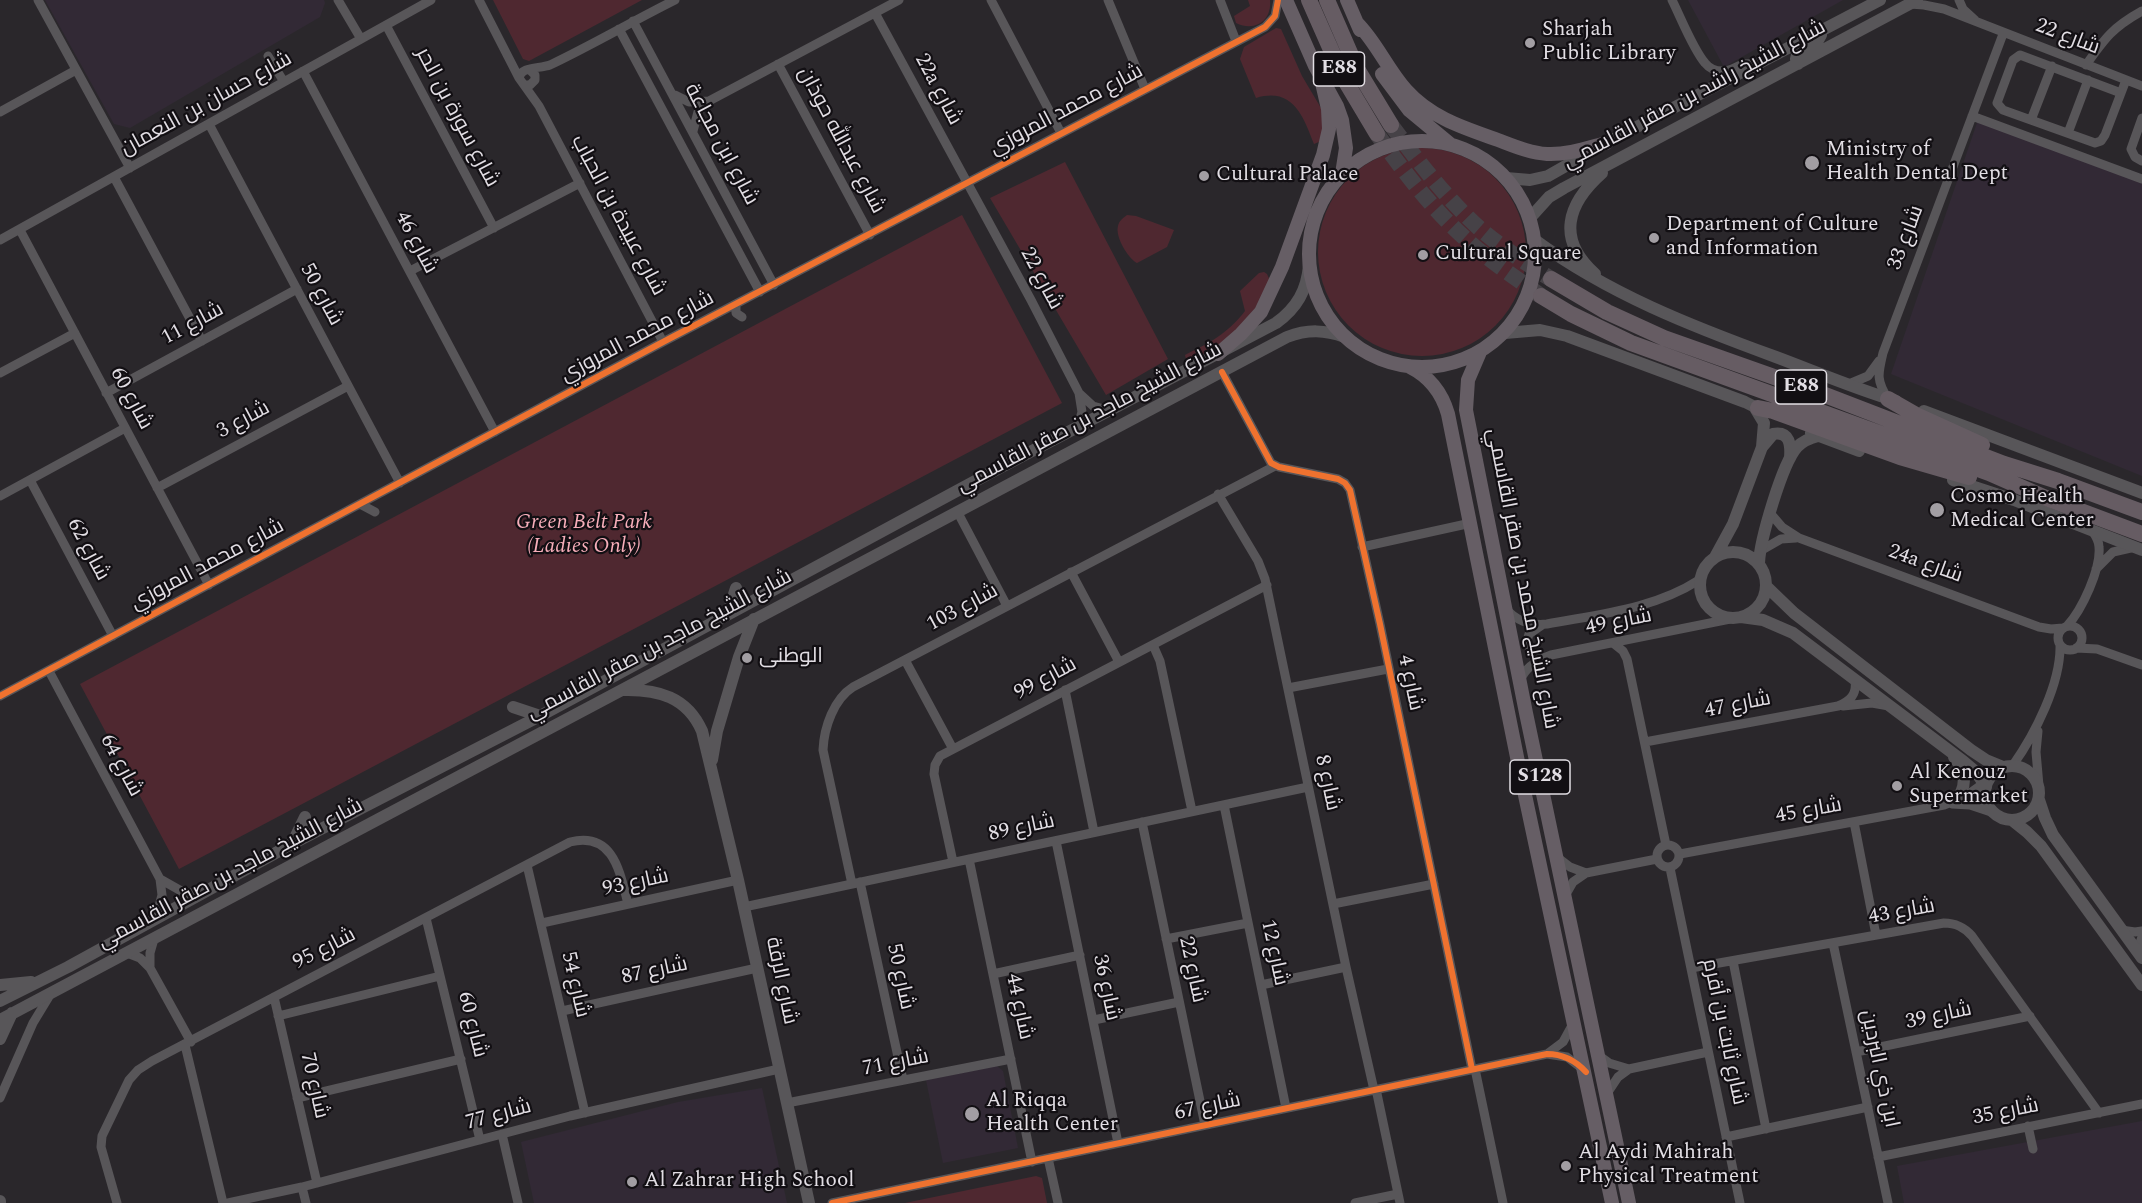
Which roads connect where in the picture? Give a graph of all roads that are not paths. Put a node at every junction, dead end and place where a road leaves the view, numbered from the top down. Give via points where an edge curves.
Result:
1 (38, 0) edge
2 (338, 0) edge
3 (431, 0) edge
4 (479, 0) edge
5 (675, 0) edge
6 (899, 0) edge
7 (991, 0) edge
8 (1108, 0) edge
9 (1220, 0) edge
10 (1278, 0) edge
11 (1286, 0) edge
12 (1309, 0) edge
13 (1327, 0) edge
14 (1347, 0) edge
15 (1672, 0) edge
16 (1880, 0) edge
17 (1959, 0) edge
18 (1913, 2) edge
19 (2142, 12) edge
20 (875, 13) junction
21 (633, 21) junction
22 (1357, 23) junction
23 (1979, 23) junction
24 (386, 25) junction
25 (619, 29) junction
26 (1821, 31) junction
27 (2003, 34) junction
28 (361, 39) junction
29 (1236, 40) junction
30 (268, 56) dead end
31 (510, 57) junction
32 (778, 64) junction
33 (1798, 64) junction
34 (548, 65) junction
35 (1758, 65) junction
36 (2086, 65) junction
37 (2052, 66) junction
38 (528, 69) junction
39 (76, 70) junction
40 (303, 71) junction
41 (1320, 74) junction
42 (2088, 80) junction
43 (2126, 80) junction
44 (528, 81) junction
45 (284, 82) junction
46 (2142, 86) edge
47 (1145, 89) junction
48 (2121, 93) junction
49 (674, 95) junction
50 (709, 101) junction
51 (0, 112) edge
52 (1972, 116) junction
53 (2142, 118) edge
54 (2031, 120) junction
55 (209, 124) junction
56 (1391, 125) tunnel mouth
57 (693, 131) junction
58 (1061, 133) junction
59 (2068, 133) junction
60 (1377, 134) tunnel mouth
61 (1606, 144) junction
62 (1451, 145) junction
63 (1617, 160) junction
64 (2142, 161) edge
65 (130, 168) junction
66 (1342, 174) junction
67 (114, 177) junction
68 (1506, 178) junction
69 (2142, 179) edge
70 (580, 183) junction
71 (966, 183) junction
72 (1530, 218) junction
73 (494, 228) junction
74 (20, 230) junction
75 (870, 235) junction
76 (0, 240) edge
77 (1535, 240) junction
78 (1309, 265) junction
79 (410, 271) junction
80 (1551, 279) tunnel mouth
81 (774, 285) junction
82 (297, 289) junction
83 (1612, 290) junction
84 (760, 292) junction
85 (1541, 296) tunnel mouth
86 (736, 305) junction
87 (742, 317) dead end
88 (75, 333) junction
89 (1505, 333) junction
90 (1345, 338) junction
91 (202, 341) junction
92 (663, 342) junction
93 (1480, 352) junction
94 (1218, 354) junction
95 (1883, 354) junction
96 (1410, 367) junction
97 (1221, 372) junction
98 (0, 373) edge
99 (1849, 384) junction
100 (348, 386) junction
101 (106, 393) junction
102 (1079, 393) junction
103 (1888, 399) junction
104 (1755, 407) junction
105 (1111, 411) junction
106 (125, 428) junction
107 (1077, 429) junction
108 (495, 432) junction
109 (1818, 436) junction
110 (1762, 447) junction
111 (1790, 459) junction
112 (1275, 466) junction
113 (990, 473) junction
114 (30, 480) junction
115 (2058, 481) junction
116 (399, 483) junction
117 (157, 488) junction
118 (2142, 493) edge
119 (1218, 494) junction
120 (0, 496) edge
121 (2046, 498) junction
122 (360, 504) junction
123 (957, 511) junction
124 (375, 512) dead end
125 (2142, 512) edge
126 (1770, 513) junction
127 (1471, 523) junction
128 (2091, 529) junction
129 (1799, 538) junction
130 (2140, 544) edge
131 (1362, 547) junction
132 (1714, 557) junction
133 (1759, 557) junction
134 (2095, 571) junction
135 (1071, 572) junction
136 (1700, 580) junction
137 (209, 585) junction
138 (1267, 585) junction
139 (1766, 586) junction
140 (736, 588) dead end
141 (1007, 606) junction
142 (1505, 607) junction
143 (2080, 609) junction
144 (728, 614) junction
145 (1738, 618) junction
146 (754, 619) junction
147 (1542, 625) junction
148 (2039, 627) junction
149 (2065, 627) junction
150 (2081, 633) junction
151 (113, 636) junction
152 (1635, 638) junction
153 (1613, 643) junction
154 (2059, 643) junction
155 (1153, 645) junction
156 (2075, 649) junction
157 (2097, 649) junction
158 (1544, 658) junction
159 (1627, 659) junction
160 (905, 660) junction
161 (1119, 662) junction
162 (2142, 665) edge
163 (1388, 669) junction
164 (49, 670) junction
165 (2057, 673) junction
166 (1855, 680) junction
167 (1520, 681) junction
168 (1288, 688) junction
169 (5, 690) edge
170 (619, 690) junction
171 (1065, 690) junction
172 (0, 696) edge
173 (1838, 706) junction
174 (513, 707) dead end
175 (1507, 707) junction
176 (1891, 707) junction
177 (1526, 713) junction
178 (540, 716) junction
179 (2039, 722) junction
180 (498, 736) junction
181 (1645, 742) junction
182 (953, 749) junction
183 (1948, 749) junction
184 (482, 763) junction
185 (2008, 766) junction
186 (712, 767) junction
187 (1986, 784) junction
188 (2039, 786) junction
189 (1308, 787) junction
190 (2039, 800) junction
191 (1949, 803) junction
192 (1224, 805) junction
193 (1192, 812) junction
194 (1994, 813) junction
195 (305, 816) dead end
196 (2012, 820) junction
197 (1142, 822) junction
198 (1854, 822) junction
199 (1094, 832) junction
200 (1056, 841) junction
201 (292, 844) junction
202 (1666, 845) junction
203 (1680, 854) junction
204 (1556, 856) junction
205 (969, 859) junction
206 (1657, 859) junction
207 (953, 862) junction
208 (527, 865) junction
209 (1670, 867) junction
210 (1586, 873) junction
211 (160, 879) junction
212 (738, 880) junction
213 (856, 883) junction
214 (1434, 884) junction
215 (200, 894) junction
216 (1565, 896) junction
217 (628, 904) junction
218 (1333, 904) junction
219 (744, 907) junction
220 (156, 918) junction
221 (426, 918) junction
222 (542, 923) junction
223 (1248, 923) junction
224 (2121, 930) junction
225 (2142, 931) edge
226 (1876, 935) junction
227 (2142, 937) edge
228 (154, 939) junction
229 (1166, 939) junction
230 (1833, 943) junction
231 (127, 953) junction
232 (1080, 955) junction
233 (2140, 955) edge
234 (1733, 961) junction
235 (1346, 967) junction
236 (150, 968) junction
237 (757, 968) junction
238 (1691, 968) junction
239 (993, 974) junction
240 (440, 976) junction
241 (40, 980) junction
242 (0, 985) edge
243 (1261, 985) junction
244 (2142, 985) edge
245 (52, 993) junction
246 (274, 997) junction
247 (0, 1001) edge
248 (1179, 1002) junction
249 (562, 1011) junction
250 (12, 1013) junction
251 (278, 1016) junction
252 (2030, 1016) junction
253 (0, 1020) edge
254 (1094, 1020) junction
255 (1575, 1020) junction
256 (0, 1039) edge
257 (188, 1044) junction
258 (1708, 1052) junction
259 (1856, 1052) junction
260 (1547, 1054) junction
261 (1598, 1055) junction
262 (461, 1059) junction
263 (1011, 1059) junction
264 (779, 1069) junction
265 (1474, 1069) junction
266 (1629, 1069) junction
267 (1586, 1072) junction
268 (903, 1080) junction
269 (1375, 1090) junction
270 (1606, 1095) junction
271 (0, 1098) edge
272 (297, 1098) junction
273 (787, 1103) junction
274 (2142, 1104) edge
275 (1868, 1107) junction
276 (1286, 1108) junction
277 (585, 1113) junction
278 (2099, 1113) junction
279 (1205, 1125) junction
280 (2028, 1126) junction
281 (1767, 1129) junction
282 (502, 1134) junction
283 (1726, 1137) junction
284 (480, 1140) junction
285 (1118, 1143) junction
286 (2033, 1149) dead end
287 (1878, 1157) junction
288 (1048, 1158) junction
289 (1032, 1162) junction
290 (317, 1183) junction
291 (302, 1187) junction
292 (1399, 1198) edge
293 (117, 1203) edge
294 (223, 1203) edge
295 (228, 1203) edge
296 (306, 1203) edge
297 (518, 1203) edge
298 (808, 1203) edge
299 (832, 1203) edge
300 (1058, 1203) edge
301 (1355, 1203) edge
302 (1503, 1203) edge
303 (1612, 1203) edge
304 (1629, 1203) edge
305 (1740, 1203) edge
306 (1888, 1203) edge

1 - 39 street
2 - 28 street
3 - 24 street, شارع حسان بن النعمان
4 - 31 street, شارع عبيدة بن الحباب
5 - 21 street
6 - 20 street
7 - 58 street
8 - 47 street
9 - 29 street
10 - 29 street, شارع محمد المروزي via 1269,24
11 - 41 main road
12 - 60 highway, E88 via 1343,77
13 - 56 highway, E88 via 1358,69
14 - 22 main road
15 - 35 street via 1709,67 1721,71 1742,63
16 - 26 main road, شارع الشيخ راشد بن صقر القاسمي
17 - 23 street, شارع 22
18 - 23 street, شارع 22
18 - 33 main road, شارع الشيخ راشد بن صقر القاسمي
19 - 36 street via 2109,33
20 - 32 street
20 - 71 street, 22a شارع
21 - 25 street
21 - 49 street, شارع ابن مجاعة
22 - 61 main road via 1407,91 1444,120 1536,152 1568,153
22 - 62 main road via 1396,95 1422,123
23 - 27 street, شارع 22
24 - 28 street, شارع حسان بن النعمان
24 - 73 street, شارع سورة بن الحر
25 - 34 street
25 - 84 street, شارع ابن مجاعة
26 - 33 main road via 1817,42 1797,55
26 - 35 main road, شارع الشيخ راشد بن صقر القاسمي
27 - 36 street, شارع 22
27 - 52 street, شارع 33
28 - 40 street, شارع حسان بن النعمان
29 - 47 street, شارع محمد المروزي
30 - 45 street
31 - 38 street, شارع عبيدة بن الحباب
31 - 44 street, شارع عبيدة بن الحباب
32 - 50 street
32 - 75 street, شارع عبدالله حوذان
33 - 63 main road, شارع الشيخ راشد بن صقر القاسمي
34 - 38 street
34 - 44 street
35 - 61 main road, شارع الشيخ راشد بن صقر القاسمي
36 - 43 street, شارع 22
37 - 42 street
37 - 54 street
37 - 54 street via 2017,56 1997,98 2000,108
38 - 44 street via 534,73
38 - 44 street via 520,73
39 - 51 street
39 - 65 street
40 - 45 street, شارع حسان بن النعمان
40 - 79 street, شارع 46
41 - 66 main road via 1342,120 1346,148
41 - 94 main road via 1329,129 1323,155 1282,267 1261,312
42 - 48 street
42 - 59 street
43 - 46 street, شارع 22
43 - 48 street
44 - 70 street, شارع عبيدة بن الحباب
45 - 55 street, شارع حسان بن النعمان
47 - 58 street, شارع محمد المروزي
48 - 59 street via 2100,141
49 - 50 street via 689,102
49 - 57 street, شارع ابن مجاعة
50 - 57 street via 698,112
52 - 69 street
52 - 95 street, شارع 33
53 - 64 street via 2131,149
54 - 59 street
55 - 65 street, شارع حسان بن النعمان
55 - 82 street, شارع 50
57 - 81 street, شارع ابن مجاعة
58 - 71 street, شارع محمد المروزي
61 - 68 main road, شارع الشيخ راشد بن صقر القاسمي via 1542,178
62 - 66 main road via 1404,142 1381,148
62 - 68 main road via 1481,158
63 - 72 main road, شارع الشيخ راشد بن صقر القاسمي via 1556,192
63 - 83 main road via 1582,192 1570,226 1581,260
65 - 67 street, شارع حسان بن النعمان
66 - 78 main road via 1315,216
67 - 74 street, شارع حسان بن النعمان
67 - 91 street
68 - 72 main road
70 - 73 street
70 - 92 street, شارع عبيدة بن الحباب
71 - 75 street, شارع محمد المروزي
71 - 102 street, شارع 22
72 - 77 main road
73 - 79 street
74 - 76 street, شارع حسان بن النعمان
74 - 88 street, شارع 60
75 - 81 street, شارع محمد المروزي
77 - 83 main road
77 - 89 main road via 1531,290
78 - 90 main road via 1317,298
78 - 94 main road, شارع الشيخ ماجد بن صقر القاسمي via 1303,293 1292,310
79 - 108 street, شارع 46
80 - 115 highway, E88 via 1607,312 1664,338
81 - 84 street, شارع محمد المروزي
82 - 91 street, شارع 11
82 - 100 street, شارع 50
83 - 99 main road via 1678,320
84 - 86 street, شارع محمد المروزي
85 - 121 highway, E88 via 1631,343 1989,473
86 - 87 street via 736,313
86 - 92 street, شارع محمد المروزي
88 - 98 street
88 - 101 street, شارع 60
89 - 93 main road
89 - 104 main road via 1540,330 1567,336
90 - 96 main road via 1370,355
90 - 97 main road, شارع الشيخ ماجد بن صقر القاسمي via 1316,330 1297,333
91 - 101 street, شارع 11
92 - 108 street, شارع محمد المروزي
93 - 96 main road via 1446,365
93 - 142 main road, شارع الشيخ محمد بن صقر القاسمي / S128 via 1468,380 1466,410
94 - 105 main road, شارع الشيخ ماجد بن صقر القاسمي
95 - 99 street, شارع 33 via 1868,376
95 - 103 street, شارع 33 via 1878,377
96 - 127 main road, شارع الشيخ محمد بن صقر القاسمي / S128 via 1429,380 1443,399
97 - 112 street via 1267,459
97 - 123 main road, شارع الشيخ ماجد بن صقر القاسمي
99 - 103 main road
100 - 116 street, شارع 50
100 - 117 street, شارع 3
101 - 106 street, شارع 60
102 - 105 street, شارع 22 via 1093,406
102 - 107 street, شارع 22 via 1082,412
103 - 115 highway
103 - 118 main road
104 - 109 main road
104 - 110 main road via 1764,423
104 - 121 highway via 1916,462
105 - 107 main road, شارع الشيخ ماجد بن صقر القاسمي
106 - 114 street
106 - 117 street, شارع 60
107 - 113 main road, شارع الشيخ ماجد بن صقر القاسمي
108 - 116 street, شارع محمد المروزي
109 - 111 main road via 1801,444
109 - 128 main road via 1992,492
110 - 111 main road via 1773,434 1782,434 1790,443
110 - 132 main road via 1733,524
111 - 126 main road
112 - 119 street, شارع 103
112 - 131 street, شارع 4 via 1345,483 1350,490
113 - 123 main road via 994,484 964,502
113 - 144 main road, شارع الشيخ ماجد بن صقر القاسمي
114 - 120 street
114 - 151 street, شارع 62
115 - 125 highway
116 - 122 street, شارع محمد المروزي
117 - 137 street, شارع 60
119 - 135 street, شارع 103
119 - 138 street, شارع 8 via 1258,561
121 - 130 highway
122 - 124 street
122 - 137 street, شارع محمد المروزي
123 - 141 street
123 - 146 main road, شارع الشيخ ماجد بن صقر القاسمي
126 - 129 street, 24a شارع
126 - 133 main road
127 - 131 street
127 - 175 main road, شارع الشيخ محمد بن صقر القاسمي / S128
128 - 130 main road
128 - 134 street via 2099,546
129 - 133 street via 1781,538
129 - 148 street, 24a شارع
130 - 134 street via 2113,552
131 - 163 street, شارع 4
132 - 133 main road via 1734,551
132 - 136 main road via 1705,565
133 - 139 main road
134 - 143 street
135 - 141 street, شارع 103
135 - 161 street
136 - 145 main road via 1706,605 1720,615
136 - 147 street, شارع 49 via 1643,606
137 - 151 street, شارع محمد المروزي
138 - 155 street, شارع 99
138 - 168 street, شارع 8
139 - 145 main road via 1755,610
139 - 185 main road via 1794,613 1971,750 1986,760
140 - 144 main road
141 - 160 street, شارع 103
142 - 147 street via 1521,620
142 - 167 main road, شارع الشيخ محمد بن صقر القاسمي / S128
143 - 149 street
143 - 150 street
144 - 178 main road, شارع الشيخ ماجد بن صقر القاسمي
145 - 152 street, شارع 49
145 - 166 main road via 1763,620 1784,628
146 - 170 main road, شارع الشيخ ماجد بن صقر القاسمي
146 - 186 main road, شارع الرقة via 720,720
147 - 158 street via 1529,634 1527,644 1531,652
148 - 149 street, 24a شارع
148 - 154 street, 24a شارع
149 - 150 street via 2074,627
149 - 154 street via 2058,634
150 - 156 street via 2081,643
150 - 157 street
151 - 164 street, شارع محمد المروزي
152 - 153 street, شارع 49
152 - 159 street
153 - 158 street, شارع 49
153 - 159 street
154 - 156 street via 2065,649
154 - 165 street
155 - 161 street, شارع 99
155 - 193 street via 1160,661
156 - 157 street
156 - 165 street
157 - 162 street
158 - 167 street, شارع 49 via 1529,667
159 - 181 street
160 - 182 street
160 - 213 street, شارع 103 via 844,694 824,738 824,756
161 - 171 street, شارع 99
163 - 168 street
163 - 214 street, شارع 4
164 - 169 street, شارع محمد المروزي
164 - 211 street, شارع 64
165 - 179 street
166 - 173 street via 1852,698
166 - 176 main road
167 - 177 main road, شارع الشيخ محمد بن صقر القاسمي / S128
168 - 189 street, شارع 8
169 - 172 street, شارع محمد المروزي
170 - 184 main road, شارع الشيخ ماجد بن صقر القاسمي
170 - 186 main road, شارع الرقة via 658,692 680,702 699,724
171 - 182 street, شارع 99
171 - 199 street
173 - 176 street, شارع 47 via 1872,703
173 - 181 street, شارع 47
174 - 178 main road
175 - 177 main road via 1511,698 1517,697
175 - 255 main road, شارع الشيخ محمد بن صقر القاسمي / S128
176 - 183 main road
177 - 204 main road, شارع الشيخ محمد بن صقر القاسمي / S128
178 - 180 main road, شارع الشيخ ماجد بن صقر القاسمي
179 - 185 street
179 - 188 street
180 - 184 main road via 493,745 477,755 477,761
180 - 201 main road, شارع الشيخ ماجد بن صقر القاسمي
181 - 202 street
182 - 207 street, شارع 99 via 940,756 934,770
183 - 187 main road
183 - 191 main road via 1964,774 1964,786
184 - 228 main road, شارع الشيخ ماجد بن صقر القاسمي
185 - 187 main road via 1994,772
185 - 188 main road via 2030,771
186 - 212 main road, شارع الرقة
187 - 191 street, شارع 45
187 - 194 main road via 1986,799
188 - 190 main road
189 - 192 street, شارع 89
189 - 218 street, شارع 8
190 - 196 main road via 2032,813
190 - 224 main road via 2054,835
191 - 194 street, شارع 45
191 - 198 street, شارع 45
192 - 193 street, شارع 89
192 - 223 street, شارع 12
193 - 197 street, شارع 89
194 - 196 main road
195 - 201 main road
196 - 244 main road via 2041,846
197 - 199 street, شارع 89
197 - 229 street, شارع 22
198 - 203 street, شارع 45
198 - 226 street
199 - 200 street, شارع 89
200 - 205 street, شارع 89
200 - 232 street, شارع 36
201 - 215 main road, شارع الشيخ ماجد بن صقر القاسمي
202 - 203 street
202 - 206 street via 1660,848
203 - 209 street via 1677,864
204 - 210 street
204 - 216 main road, شارع الشيخ محمد بن صقر القاسمي / S128
205 - 207 street, شارع 89
205 - 239 street, شارع 44
206 - 209 street
206 - 210 street
207 - 213 street, شارع 89
208 - 217 street, شارع 95 via 570,843 594,842 616,861
208 - 221 street, شارع 95
208 - 222 street, شارع 54
209 - 238 street, شارع ثابت بن أقرم
210 - 216 street via 1573,882
211 - 215 street via 175,889
211 - 220 street via 162,895
212 - 217 street, شارع 93
212 - 219 main road, شارع الرقة
213 - 219 street, شارع 89
213 - 268 street, شارع 50
214 - 218 street
214 - 265 street, شارع 4
215 - 220 main road, شارع الشيخ ماجد بن صقر القاسمي
216 - 261 main road, شارع الشيخ محمد بن صقر القاسمي / S128
217 - 222 street, شارع 93
218 - 235 street, شارع 8
219 - 237 main road, شارع الرقة
220 - 241 main road, شارع الشيخ ماجد بن صقر القاسمي
221 - 240 street, شارع 60
221 - 246 street, شارع 95
222 - 249 street, شارع 54
223 - 229 street
223 - 243 street, شارع 12
224 - 225 street
224 - 233 main road
226 - 230 street, شارع 43
226 - 252 street, شارع 43 via 1944,923 1960,926 1972,936
227 - 233 street
228 - 231 main road, شارع الشيخ ماجد بن صقر القاسمي
228 - 236 street
229 - 248 street, شارع 22
230 - 234 street, شارع 43
230 - 259 street, ابن ذي البردين
231 - 236 street
231 - 245 main road, شارع الشيخ ماجد بن صقر القاسمي
232 - 239 street
232 - 254 street, شارع 36
234 - 238 street, شارع 43
234 - 281 street
235 - 243 street
235 - 269 street, شارع 8
236 - 257 street
237 - 249 street, شارع 87
237 - 264 main road, شارع الرقة
238 - 258 street, شارع ثابت بن أقرم
239 - 263 street, شارع 44
240 - 251 street
240 - 262 street, شارع 60
241 - 242 main road
241 - 247 main road, شارع الشيخ ماجد بن صقر القاسمي
243 - 276 street, شارع 12
245 - 250 main road, شارع الشيخ ماجد بن صقر القاسمي
245 - 271 street via 33,1023
246 - 251 street, شارع 70
246 - 257 street, شارع 95
248 - 254 street
248 - 279 street, شارع 22
249 - 277 street, شارع 54
250 - 253 main road, شارع الشيخ ماجد بن صقر القاسمي
250 - 256 main road
251 - 272 street, شارع 70
252 - 259 street, شارع 39
252 - 278 street, شارع 43
254 - 285 street, شارع 36
255 - 260 street via 1563,1042
255 - 267 main road, شارع الشيخ محمد بن صقر القاسمي / S128
257 - 293 street, شارع 95 via 135,1073 103,1130 102,1147
257 - 294 street
258 - 266 street
258 - 283 street, شارع ثابت بن أقرم
259 - 275 street, ابن ذي البردين
260 - 265 street, شارع 67
260 - 267 street, شارع 67 via 1567,1057
261 - 266 street
261 - 270 main road, شارع الشيخ محمد بن صقر القاسمي / S128
262 - 272 street
262 - 284 street, شارع 60
263 - 268 street, شارع 71
263 - 289 street, شارع 44
264 - 273 main road, شارع الرقة
264 - 277 street, شارع 77
265 - 269 street, شارع 67
265 - 302 street, شارع 4
266 - 270 street
267 - 303 main road, شارع الشيخ محمد بن صقر القاسمي / S128
268 - 273 street, شارع 71
269 - 276 street, شارع 67
269 - 292 street, شارع 8
270 - 304 main road, شارع الشيخ محمد بن صقر القاسمي / S128
272 - 290 street, شارع 70
273 - 298 main road, شارع الرقة
274 - 278 street, شارع 35
275 - 281 street
275 - 287 street, ابن ذي البردين
276 - 279 street, شارع 67
277 - 282 street, شارع 77
278 - 280 street, شارع 35
279 - 285 street, شارع 67
280 - 286 street
280 - 287 street, شارع 35
281 - 283 street
282 - 284 street, شارع 77
282 - 297 street
283 - 305 street, شارع ثابت بن أقرم
284 - 290 street, شارع 77
285 - 288 street, شارع 67
287 - 306 street, ابن ذي البردين
288 - 289 street, شارع 67
288 - 300 street
289 - 299 street, شارع 67
290 - 291 street, شارع 77
291 - 295 street, شارع 77
291 - 296 street
292 - 301 street

